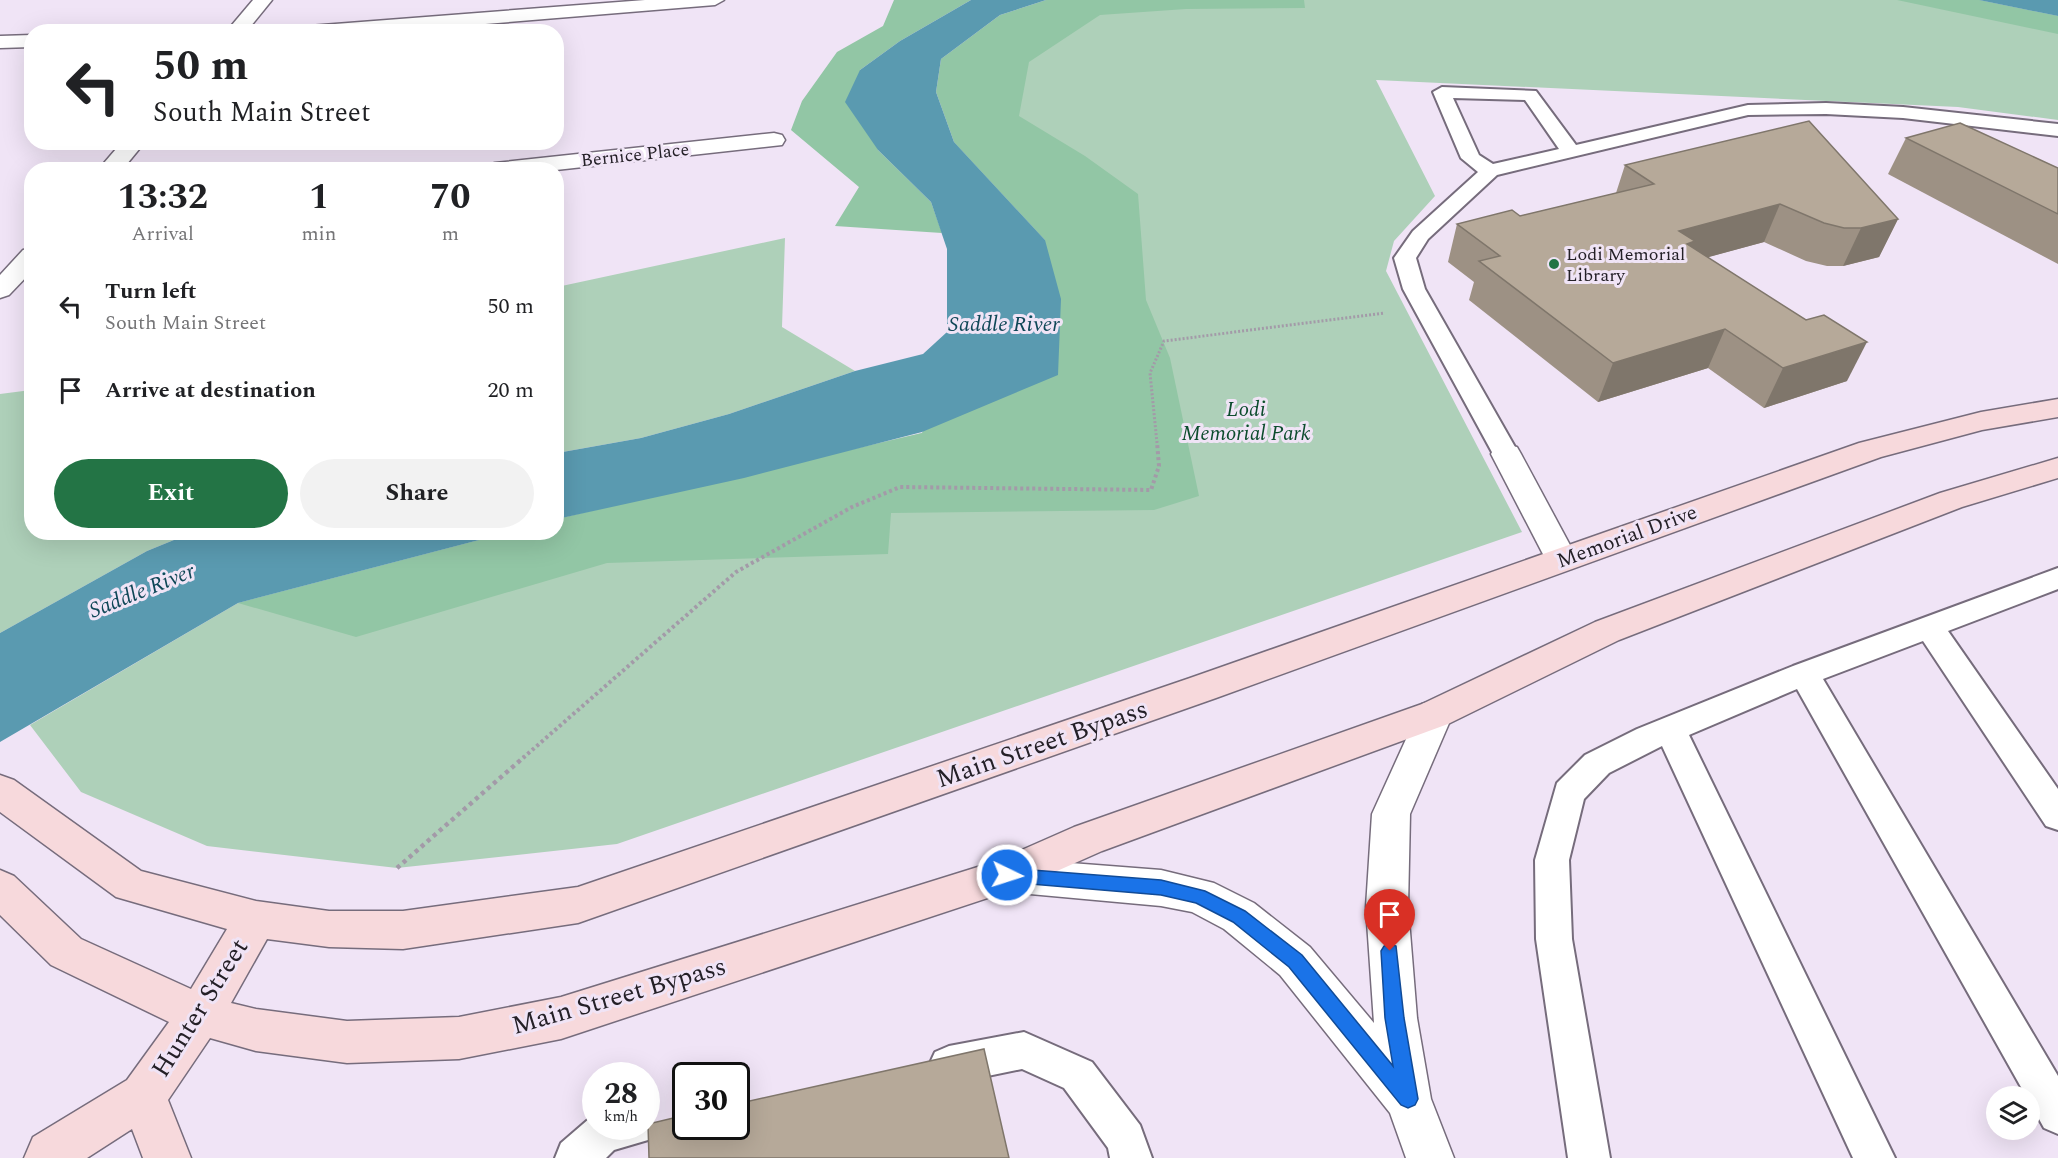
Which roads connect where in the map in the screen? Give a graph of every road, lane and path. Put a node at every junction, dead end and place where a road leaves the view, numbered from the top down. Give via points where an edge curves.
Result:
1 (263, 0) edge
2 (715, 0) edge
3 (242, 24) edge
4 (410, 24) edge
5 (24, 41) edge
6 (0, 42) edge
7 (2058, 130) edge
8 (774, 140) dead end
9 (127, 150) edge
10 (1570, 152) junction
11 (116, 162) edge
12 (564, 163) edge
13 (1490, 171) junction
14 (24, 264) edge
15 (0, 290) edge
16 (1425, 308) junction
17 (2058, 408) edge
18 (1506, 454) joint
19 (2058, 468) edge
20 (1562, 560) junction
21 (2053, 588) edge
22 (1929, 627) junction
23 (1804, 674) junction
24 (1203, 687) joint
25 (1435, 714) junction
26 (1670, 729) junction
27 (0, 791) edge
28 (2058, 816) edge
29 (397, 868) dead end
30 (1007, 875) junction
31 (0, 888) edge
32 (256, 919) junction
33 (200, 1015) junction
34 (909, 1073) edge
35 (143, 1096) junction
36 (1408, 1099) junction
37 (2058, 1114) edge
38 (595, 1140) edge
39 (48, 1158) edge
40 (167, 1158) edge
41 (576, 1158) edge
42 (1131, 1158) edge
43 (1430, 1158) edge
44 (1589, 1158) edge
45 (1874, 1158) edge

1 - 3 street
2 - 4 street
5 - 6 street
7 - 10 lane via 1959,116 1791,107 1748,110
8 - 12 street, Bernice Place
9 - 11 street
10 - 13 lane
10 - 13 lane via 1530,95 1442,93 1471,158
13 - 16 lane via 1420,235 1405,258 1414,289
14 - 15 street
16 - 18 lane
16 - 29 path via 1164,341 1150,373 1160,466 1150,490 900,487 852,507 736,572
17 - 20 main road, Memorial Drive via 1981,421 1870,450
18 - 20 street
19 - 25 main road via 1951,500 1607,631
20 - 24 main road, Memorial Drive
21 - 22 lane
22 - 23 lane
22 - 28 lane
23 - 26 lane
23 - 37 lane
24 - 32 main road, Main Street Bypass via 578,905 403,930 329,929
25 - 30 main road, Main Street Bypass via 1088,839
25 - 36 street via 1391,814 1389,929 1395,1018
26 - 44 lane via 1597,764 1569,793 1552,860 1554,939
26 - 45 lane
27 - 32 main road, Main Street Bypass via 130,885
30 - 33 main road, Main Street Bypass via 561,1018 459,1038 347,1042 256,1030
30 - 36 street via 1161,888 1199,896 1239,916 1295,961
31 - 33 main road, Main Street Bypass via 66,952
32 - 33 main road, Hunter Street
33 - 35 main road, Hunter Street
34 - 42 lane via 1024,1050 1078,1075 1126,1139
35 - 39 main road, Hunter Street
35 - 40 main road, Hunter Street
36 - 43 street
38 - 41 lane

